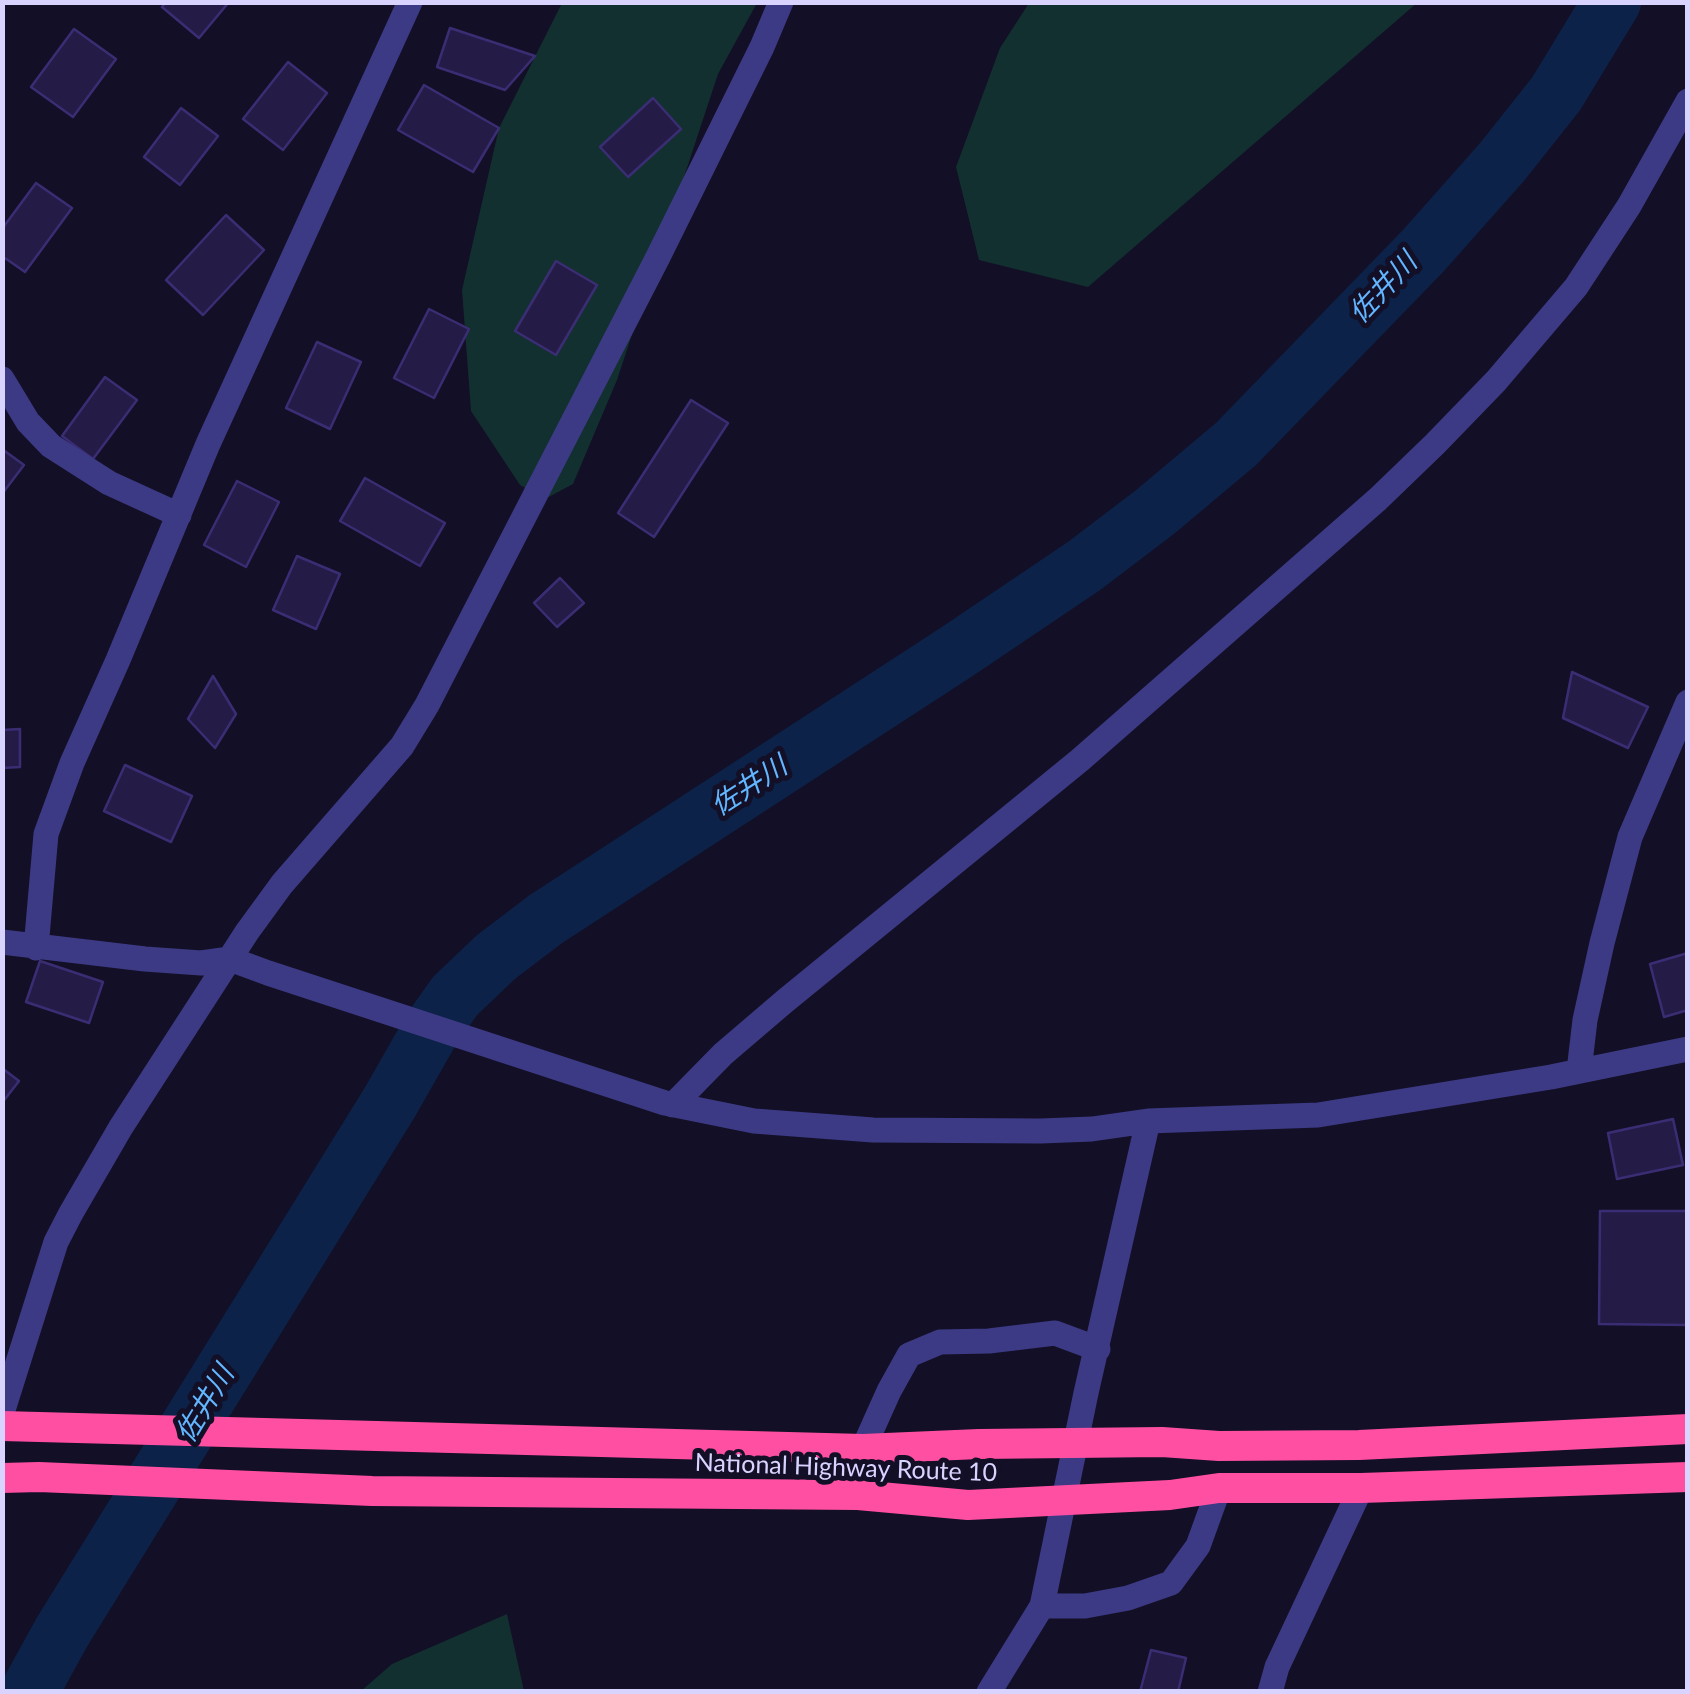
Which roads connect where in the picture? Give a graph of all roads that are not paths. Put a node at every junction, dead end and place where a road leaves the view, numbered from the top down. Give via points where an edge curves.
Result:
1 (410, 2) edge
2 (781, 2) edge
3 (1688, 101) edge
4 (2, 379) edge
5 (179, 515) junction
6 (1688, 702) edge
7 (2, 942) edge
8 (36, 948) junction
9 (230, 959) junction
10 (1688, 1049) edge
11 (1579, 1071) junction
12 (673, 1105) junction
13 (1148, 1121) junction
14 (1098, 1349) junction
15 (2, 1413) edge
16 (2, 1426) edge
17 (1688, 1429) edge
18 (863, 1449) junction
19 (1688, 1477) edge
20 (2, 1478) edge
21 (1219, 1488) junction
22 (1361, 1488) junction
23 (1042, 1606) junction
24 (988, 1692) edge
25 (1270, 1692) edge

1 - 5 street
2 - 9 street via 427,706 402,746 282,884
3 - 12 street via 1576,288 1435,444 1109,734 723,1054
4 - 5 street via 50,446 109,484
5 - 8 street via 46,834
6 - 11 street via 1630,838 1585,1020
7 - 8 street
8 - 9 street via 202,963
9 - 12 street
9 - 15 street via 56,1242
10 - 11 street
11 - 13 street via 1318,1114
12 - 13 street via 754,1121 874,1130 1041,1131
13 - 14 street
14 - 18 street via 1056,1333 940,1342 909,1355
14 - 23 street
16 - 18 highway, National Highway Route 10
17 - 18 highway, National Highway Route 10 via 1359,1445
19 - 22 highway, National Highway Route 10
20 - 21 highway, National Highway Route 10 via 858,1495 968,1504
21 - 22 highway, National Highway Route 10
21 - 23 street via 1198,1546 1172,1584 1100,1603
22 - 25 street
23 - 24 street

